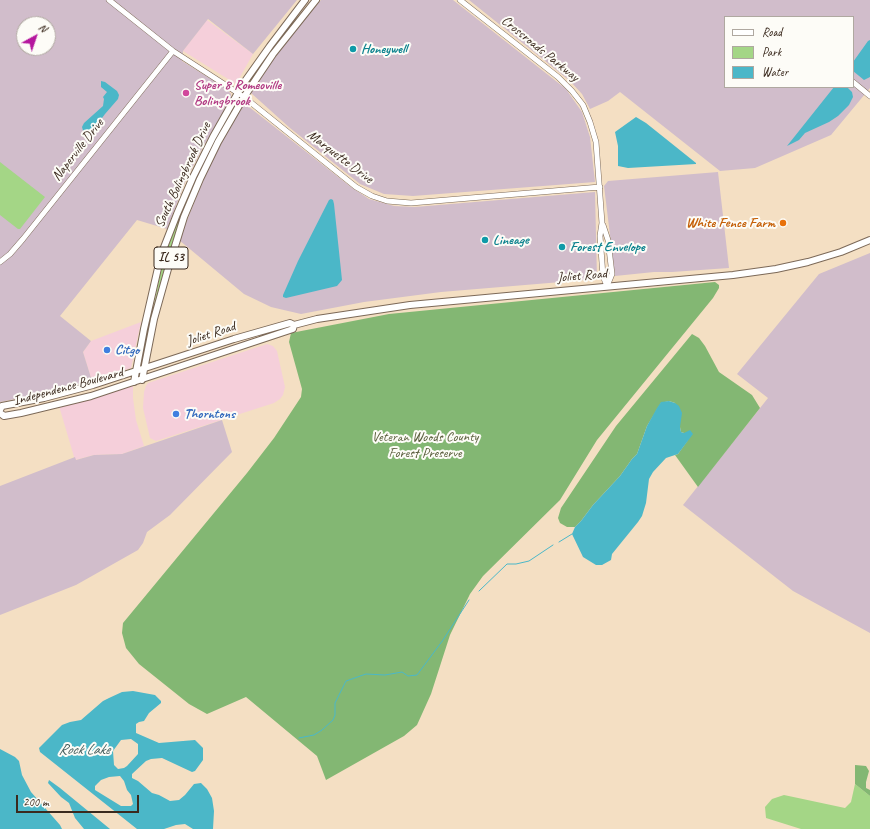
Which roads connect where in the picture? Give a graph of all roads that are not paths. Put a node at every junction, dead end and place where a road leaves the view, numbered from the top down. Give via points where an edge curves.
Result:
1 (109, 0) edge
2 (306, 0) edge
3 (316, 0) edge
4 (460, 0) edge
5 (173, 51) junction
6 (854, 83) edge
7 (238, 93) junction
8 (870, 96) edge
9 (244, 97) junction
10 (600, 187) junction
11 (602, 223) junction
12 (870, 240) edge
13 (0, 262) edge
14 (607, 286) junction
15 (294, 325) junction
16 (145, 368) junction
17 (136, 371) junction
18 (142, 380) junction
19 (134, 382) junction
20 (0, 412) edge

1 - 5 street, Marquette Drive
2 - 7 main road, South Bolingbrook Drive / IL 53
3 - 9 main road, South Bolingbrook Drive / IL 53 via 273,54
4 - 10 street, Crossroads Parkway via 558,77 579,100 596,142
5 - 7 street, Marquette Drive
5 - 13 street, Naperville Drive via 23,239
6 - 8 street
7 - 9 street, Marquette Drive
7 - 17 main road, South Bolingbrook Drive / IL 53 via 200,161 166,241
9 - 10 street, Marquette Drive via 356,187 387,201 411,203
9 - 16 main road, South Bolingbrook Drive / IL 53 via 213,151 184,217 158,305
10 - 11 street, Crossroads Parkway
11 - 14 street, Crossroads Parkway via 600,236 603,276
11 - 14 street, Crossroads Parkway via 608,240 612,274
12 - 14 main road, Joliet Road via 841,252 776,269
14 - 15 main road, Joliet Road via 410,305
15 - 16 main road, Joliet Road via 290,323 252,333
15 - 18 main road, Joliet Road via 293,329
16 - 17 main road, Joliet Road
16 - 18 main road, South Bolingbrook Drive / IL 53
17 - 19 main road, South Bolingbrook Drive / IL 53
17 - 20 main road, Independence Boulevard via 79,389 2,406
18 - 19 main road, Independence Boulevard
19 - 20 main road, Independence Boulevard via 53,406 4,416

